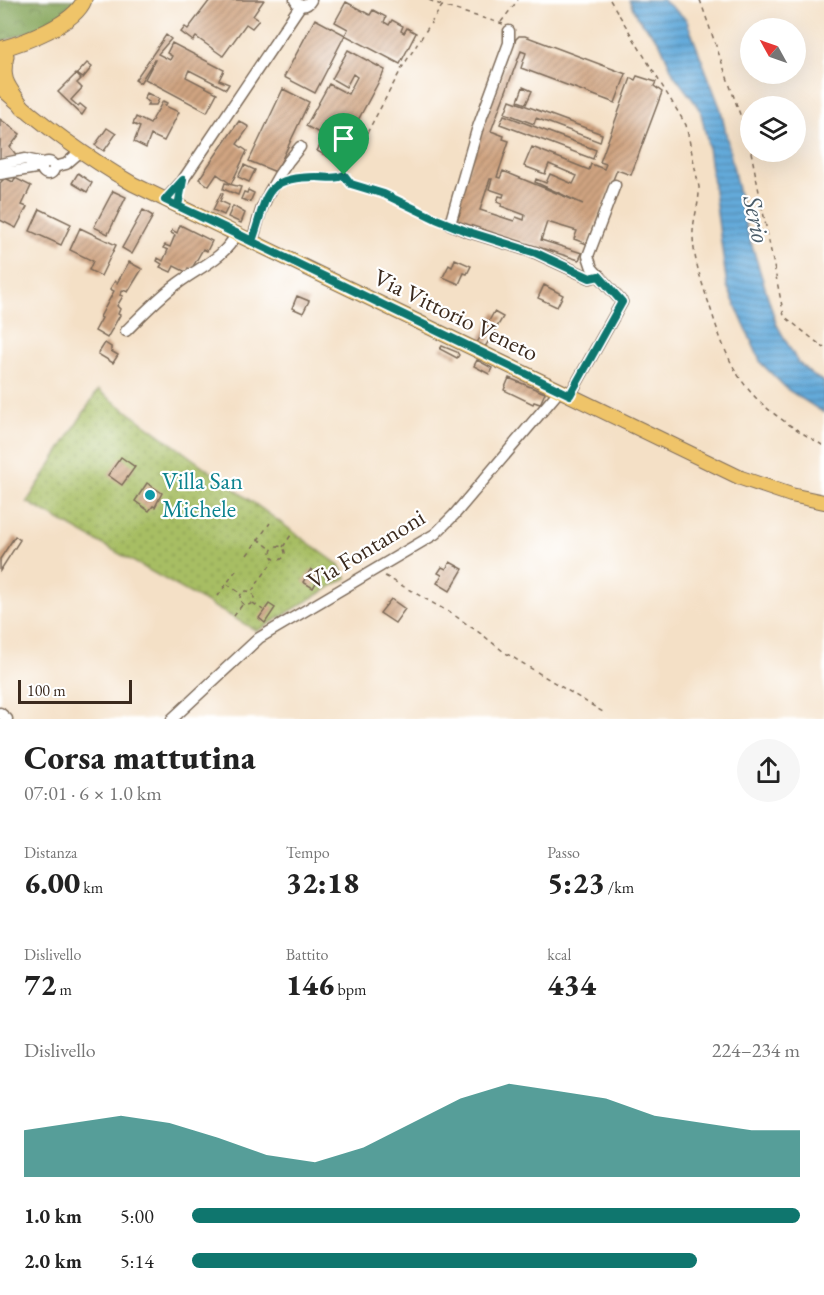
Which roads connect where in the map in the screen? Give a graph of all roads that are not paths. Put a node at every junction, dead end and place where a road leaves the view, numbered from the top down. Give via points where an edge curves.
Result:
1 (84, 0) edge
2 (311, 0) edge
3 (297, 3) edge
4 (509, 31) road end
5 (2, 55) edge
6 (0, 87) edge
7 (23, 108) junction
8 (300, 147) dead end
9 (79, 149) junction
10 (0, 164) edge
11 (47, 166) junction
12 (0, 174) edge
13 (615, 184) dead end
14 (171, 203) junction
15 (237, 233) junction
16 (252, 241) junction
17 (599, 276) junction
18 (126, 331) dead end
19 (565, 393) junction
20 (824, 502) edge
21 (0, 713) edge
22 (7, 719) edge
23 (172, 719) edge

1 - 5 highway via 68,18
2 - 3 street via 306,6
3 - 14 street
4 - 17 street via 509,43 477,130 450,224 536,253 590,278
5 - 7 highway via 4,81
6 - 7 main road, Via Vittorio Veneto
7 - 9 main road, Via Vittorio Veneto
8 - 16 street via 271,188
9 - 11 street via 66,164
9 - 14 main road, Via Vittorio Veneto via 105,168
10 - 11 street via 25,159
11 - 12 street
13 - 17 street via 590,249 589,263
14 - 15 main road, Via Vittorio Veneto
15 - 16 main road, Via Vittorio Veneto
15 - 18 street via 231,246 176,284
16 - 19 main road, Via Vittorio Veneto
17 - 19 street, Via Fontanoni via 622,302
19 - 20 main road, Via Vittorio Veneto via 741,478
19 - 23 street, Via Fontanoni via 443,527 259,638
21 - 22 street

